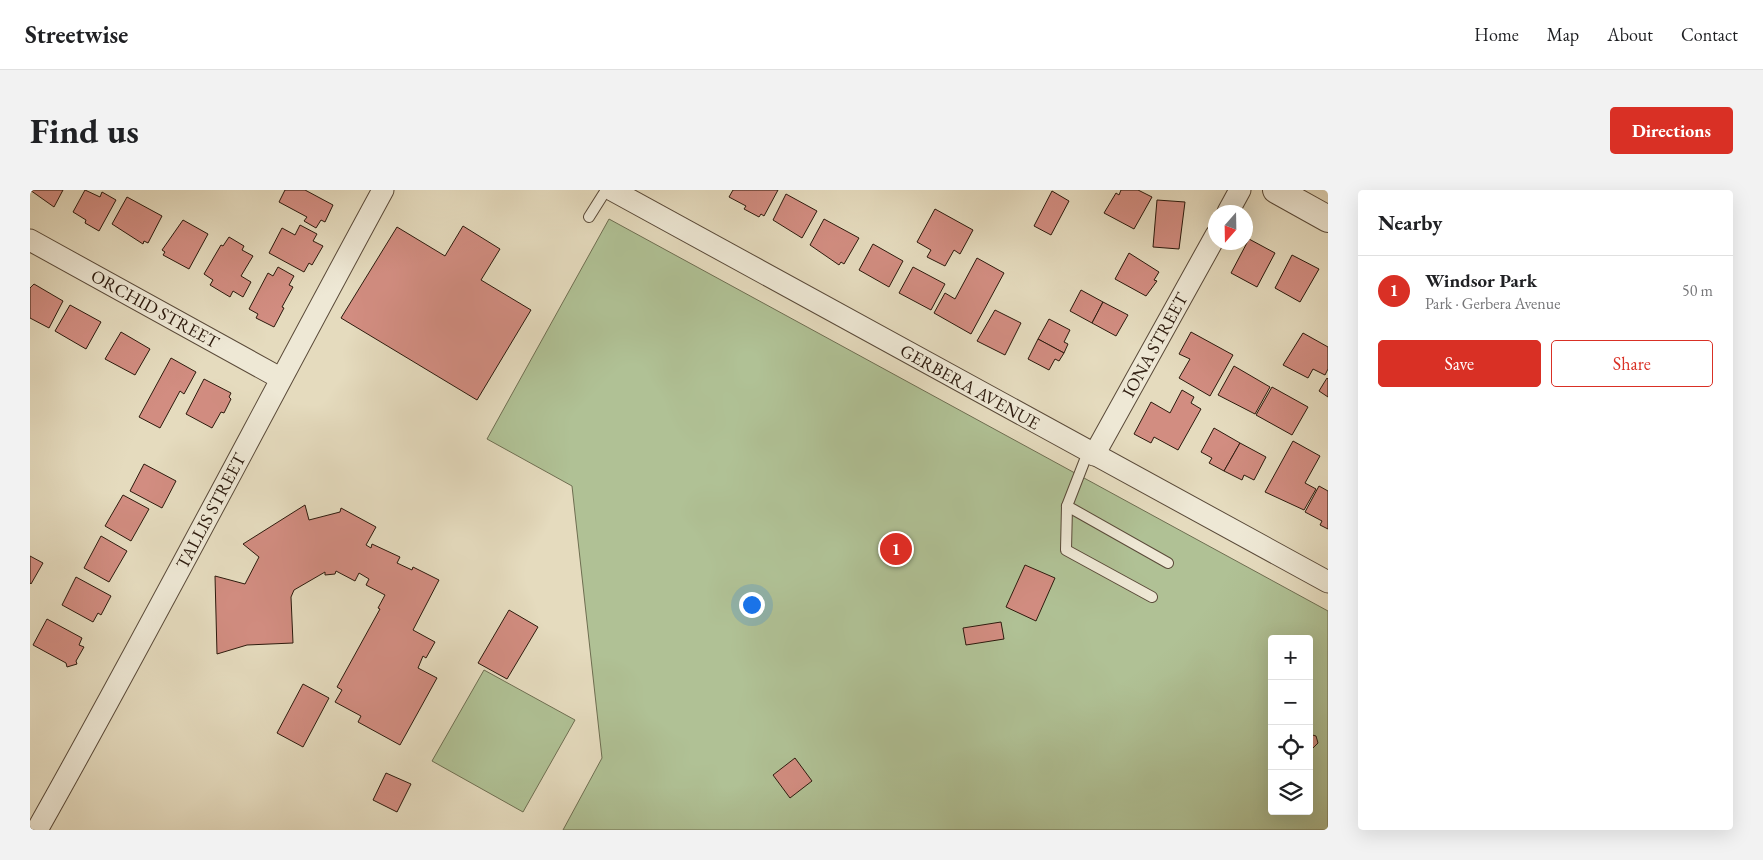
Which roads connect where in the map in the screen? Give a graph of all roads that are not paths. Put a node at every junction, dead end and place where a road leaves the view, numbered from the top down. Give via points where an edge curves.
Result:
1 (383, 190) edge
2 (606, 190) edge
3 (612, 190) edge
4 (1240, 190) edge
5 (1276, 190) edge
6 (1232, 205) edge
7 (589, 218) dead end
8 (1328, 219) edge
9 (30, 240) edge
10 (1208, 249) edge
11 (280, 378) junction
12 (1091, 454) junction
13 (1067, 506) junction
14 (1168, 563) dead end
15 (1328, 582) edge
16 (1152, 597) dead end
17 (37, 830) edge

1 - 11 street, TALLIS STREET
2 - 7 lane
3 - 12 street, GERBERA AVENUE
4 - 6 street
5 - 8 street
9 - 11 street, ORCHID STREET
10 - 12 street, IONA STREET
11 - 17 street, TALLIS STREET via 134,658
12 - 13 lane
12 - 15 street, GERBERA AVENUE
13 - 14 lane
13 - 16 lane via 1066,550

